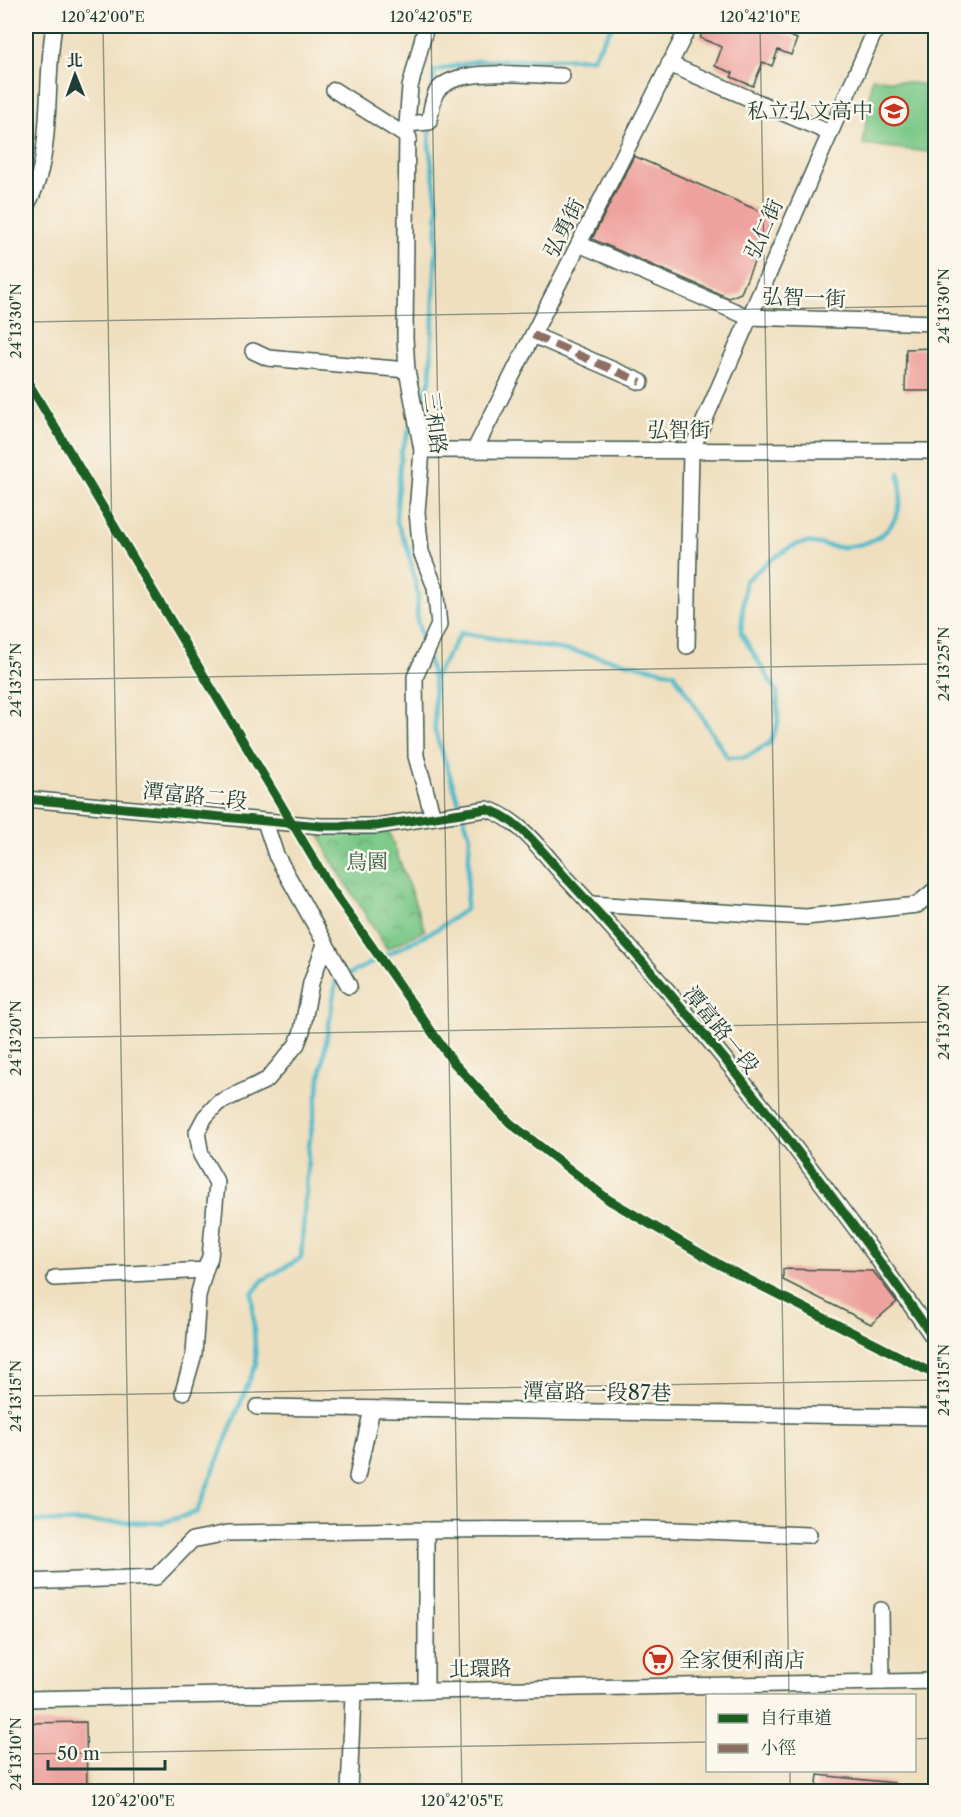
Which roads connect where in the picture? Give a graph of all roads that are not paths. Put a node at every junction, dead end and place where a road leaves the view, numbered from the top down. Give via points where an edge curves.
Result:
1 (54, 26) edge
2 (426, 26) edge
3 (689, 26) edge
4 (878, 26) edge
5 (669, 64) junction
6 (562, 76) dead end
7 (334, 90) dead end
8 (408, 131) junction
9 (830, 133) junction
10 (26, 206) edge
11 (579, 244) junction
12 (747, 317) junction
13 (936, 322) edge
14 (533, 335) junction
15 (253, 351) dead end
16 (407, 370) junction
17 (640, 382) dead end
18 (476, 449) junction
19 (422, 450) junction
20 (691, 451) junction
21 (936, 451) edge
22 (687, 646) dead end
23 (26, 799) edge
24 (440, 816) junction
25 (265, 822) junction
26 (936, 889) edge
27 (590, 904) junction
28 (326, 944) junction
29 (348, 985) dead end
30 (205, 1270) junction
31 (55, 1278) dead end
32 (936, 1341) edge
33 (183, 1392) dead end
34 (257, 1407) dead end
35 (372, 1409) junction
36 (936, 1417) edge
37 (357, 1477) dead end
38 (426, 1530) junction
39 (809, 1535) dead end
40 (26, 1582) edge
41 (881, 1610) dead end
42 (936, 1681) edge
43 (882, 1682) junction
44 (426, 1691) junction
45 (352, 1695) junction
46 (26, 1699) edge
47 (349, 1791) edge

1 - 10 street via 42,170
2 - 8 street, 三和路 via 410,87
3 - 5 street, 弘勇街
4 - 9 street, 弘仁街
5 - 9 street
5 - 11 street, 弘勇街
6 - 8 street via 464,75 448,81 436,92 429,122
7 - 8 street
8 - 16 street, 三和路
9 - 12 street, 弘仁街
11 - 12 street, 弘智一街
11 - 14 street, 弘勇街
12 - 13 street, 弘智一街
12 - 20 street, 弘仁街
14 - 17 street
14 - 18 street, 弘勇街
15 - 16 street via 268,358
16 - 19 street, 三和路
18 - 19 street, 弘智街
18 - 20 street, 弘智街
19 - 24 street, 三和路 via 417,512 422,552 435,587 439,625 415,677 416,756
20 - 21 street, 弘智街
20 - 22 street
23 - 25 street, 潭富路二段
24 - 25 street, 潭富路二段 via 376,826
24 - 27 street, 潭富路一段 via 488,809 510,820
25 - 28 street via 276,855
26 - 27 street via 917,905 806,916
27 - 32 street, 潭富路一段 via 808,1165
28 - 29 street
28 - 30 street via 310,983 297,1044 267,1080 218,1103 198,1132 201,1155 217,1183 210,1257
30 - 31 street
30 - 33 street via 198,1296 194,1354
34 - 35 street, 潭富路一段87巷
35 - 36 street, 潭富路一段87巷
35 - 37 street
38 - 39 street via 646,1529
38 - 40 street via 228,1533 192,1540 156,1577
38 - 44 street
41 - 43 street
42 - 43 street, 北環路
43 - 44 street, 北環路
44 - 45 street, 北環路
45 - 46 street, 北環路
45 - 47 street

